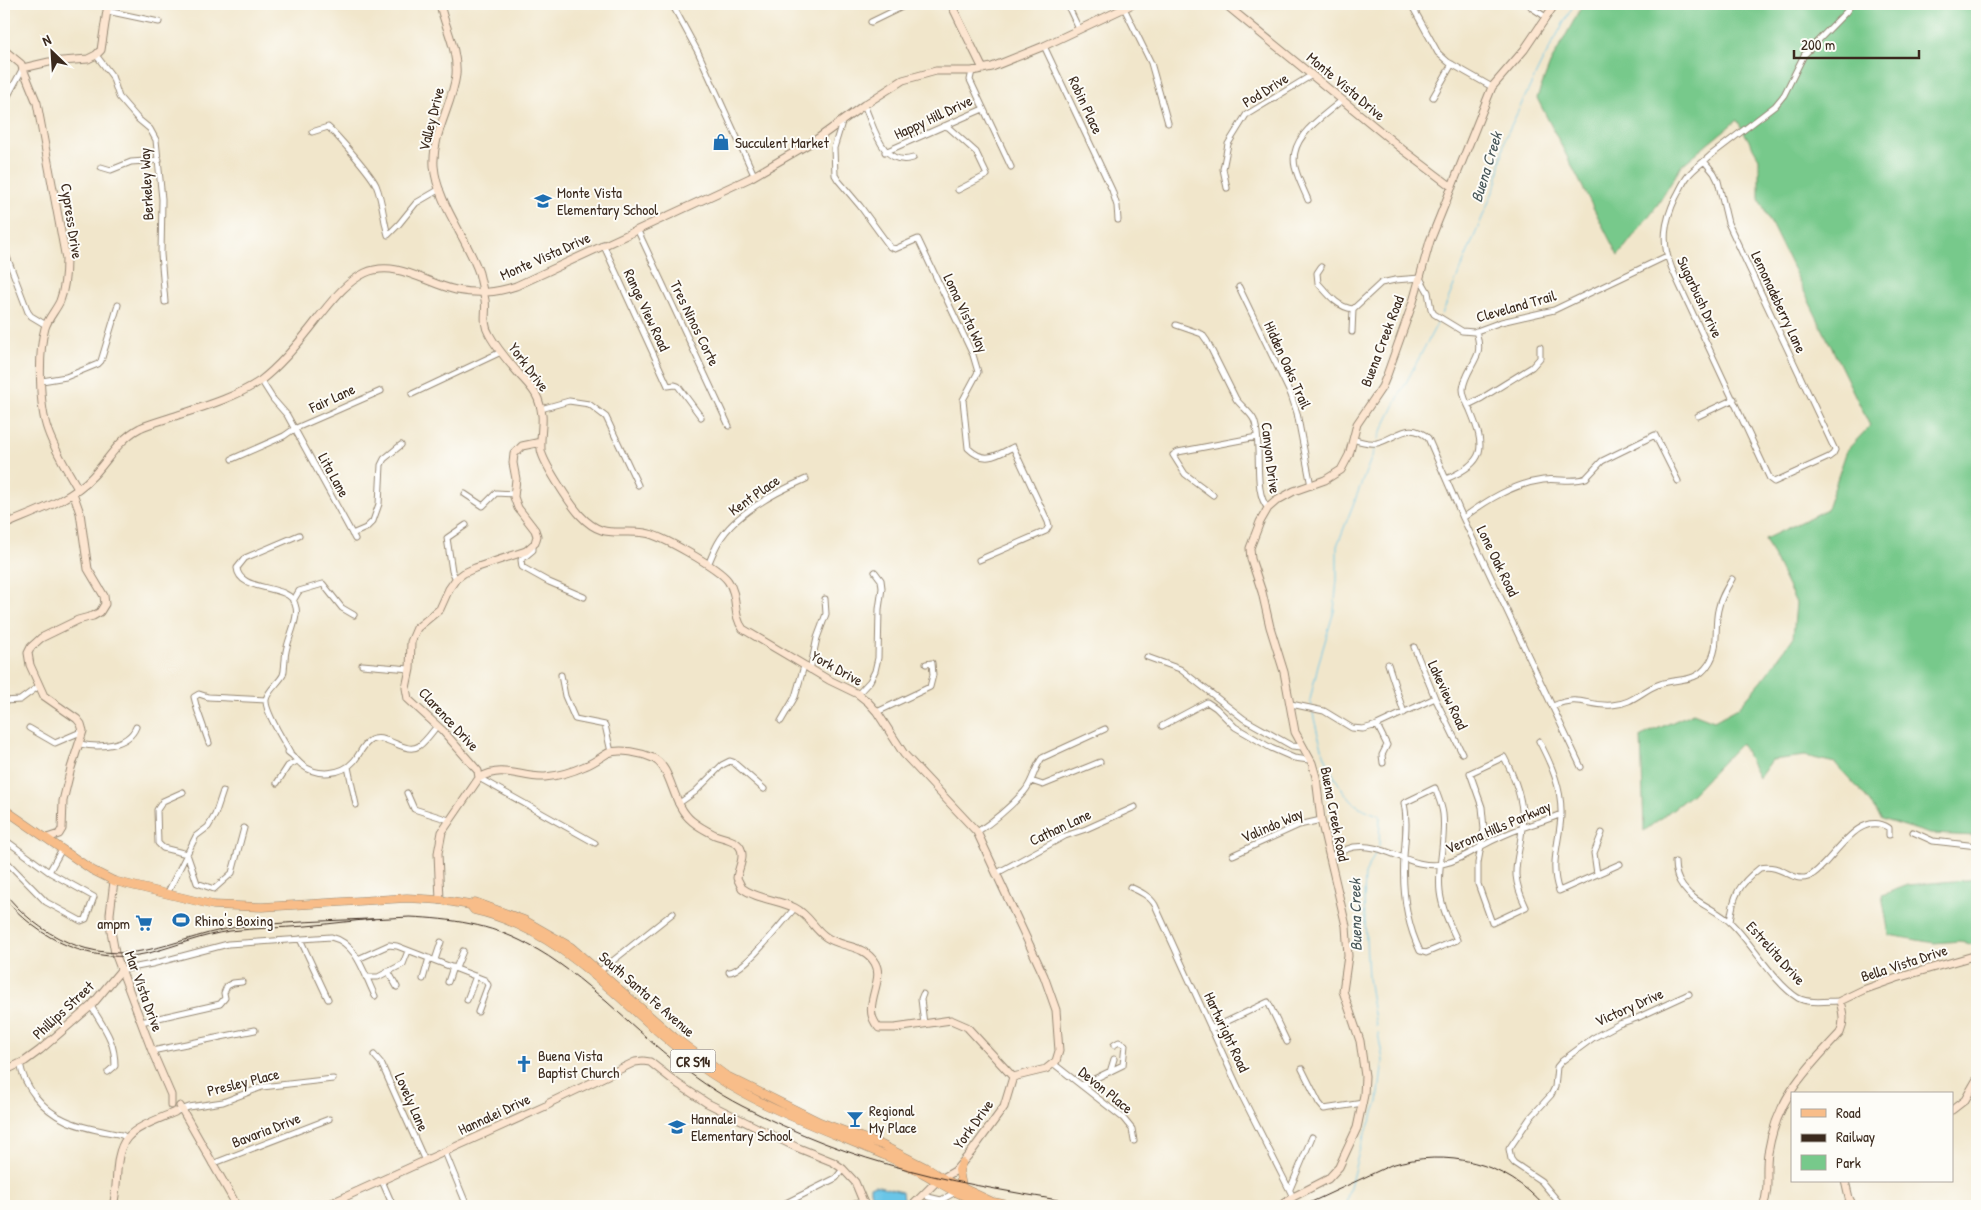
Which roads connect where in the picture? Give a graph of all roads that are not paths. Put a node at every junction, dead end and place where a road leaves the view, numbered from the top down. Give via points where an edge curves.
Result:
1 (440, 4) edge
2 (672, 4) edge
3 (908, 4) edge
4 (951, 4) edge
5 (1067, 4) edge
6 (1133, 4) edge
7 (1225, 4) edge
8 (1411, 4) edge
9 (1529, 4) edge
10 (1555, 4) edge
11 (1852, 4) edge
12 (107, 7) edge
13 (1124, 8) junction
14 (1546, 17) junction
15 (159, 22) dead end
16 (871, 22) dead end
17 (1079, 29) junction
18 (1044, 46) junction
19 (4, 50) edge
20 (96, 55) junction
21 (1452, 64) junction
22 (23, 68) junction
23 (983, 69) junction
24 (972, 71) junction
25 (1312, 75) junction
26 (1492, 87) junction
27 (1433, 98) dead end
28 (1342, 100) junction
29 (4, 103) edge
30 (864, 105) junction
31 (983, 109) junction
32 (842, 122) junction
33 (1168, 123) dead end
34 (940, 126) junction
35 (312, 132) dead end
36 (885, 152) junction
37 (913, 158) dead end
38 (159, 160) junction
39 (1704, 161) junction
40 (102, 167) dead end
41 (1010, 167) dead end
42 (754, 176) junction
43 (1452, 187) junction
44 (1227, 188) dead end
45 (440, 189) junction
46 (958, 190) dead end
47 (1308, 200) dead end
48 (1118, 220) dead end
49 (638, 231) junction
50 (603, 244) junction
51 (4, 249) edge
52 (1667, 256) junction
53 (1321, 266) dead end
54 (1420, 278) junction
55 (1239, 287) dead end
56 (482, 293) junction
57 (166, 302) dead end
58 (118, 305) dead end
59 (1354, 309) junction
60 (1176, 324) dead end
61 (46, 325) junction
62 (1476, 331) junction
63 (1352, 332) dead end
64 (1540, 347) dead end
65 (501, 352) junction
66 (261, 380) junction
67 (42, 381) junction
68 (381, 391) dead end
69 (412, 394) dead end
70 (1734, 399) junction
71 (1468, 404) junction
72 (541, 409) junction
73 (1698, 416) dead end
74 (701, 417) dead end
75 (729, 426) dead end
76 (294, 429) junction
77 (1257, 437) junction
78 (1353, 439) junction
79 (541, 442) junction
80 (401, 445) dead end
81 (232, 459) dead end
82 (806, 479) dead end
83 (1446, 479) junction
84 (1678, 481) dead end
85 (1772, 481) joint
86 (638, 485) dead end
87 (1311, 486) junction
88 (76, 491) junction
89 (465, 494) dead end
90 (514, 494) junction
91 (1213, 495) dead end
92 (4, 508) edge
93 (1268, 508) junction
94 (1463, 518) junction
95 (7, 524) edge
96 (466, 525) dead end
97 (299, 535) dead end
98 (533, 545) junction
99 (979, 560) dead end
100 (708, 565) junction
101 (875, 572) dead end
102 (456, 579) junction
103 (1732, 579) dead end
104 (584, 597) dead end
105 (825, 599) dead end
106 (294, 601) junction
107 (354, 615) dead end
108 (1414, 647) dead end
109 (1147, 656) dead end
110 (926, 664) dead end
111 (1388, 664) dead end
112 (362, 665) dead end
113 (807, 668) junction
114 (410, 669) junction
115 (561, 675) dead end
116 (39, 686) junction
117 (858, 694) junction
118 (1434, 698) junction
119 (266, 700) junction
120 (4, 701) edge
121 (1291, 704) junction
122 (1553, 706) junction
123 (877, 712) junction
124 (1404, 713) junction
125 (781, 721) dead end
126 (438, 726) junction
127 (1162, 726) dead end
128 (1377, 726) junction
129 (136, 727) dead end
130 (29, 728) dead end
131 (1105, 729) dead end
132 (84, 731) junction
133 (1540, 741) dead end
134 (209, 743) dead end
135 (80, 744) junction
136 (1302, 747) junction
137 (610, 752) junction
138 (1462, 753) dead end
139 (297, 760) junction
140 (1309, 760) junction
141 (1100, 762) dead end
142 (1383, 763) dead end
143 (348, 767) junction
144 (1581, 767) dead end
145 (478, 778) junction
146 (1031, 781) junction
147 (277, 783) dead end
148 (764, 789) dead end
149 (223, 791) dead end
150 (183, 792) dead end
151 (406, 794) dead end
152 (677, 804) junction
153 (356, 805) dead end
154 (1135, 807) dead end
155 (4, 808) edge
156 (1561, 814) junction
157 (449, 820) junction
158 (1321, 820) junction
159 (244, 828) dead end
160 (1522, 828) junction
161 (977, 832) junction
162 (1914, 832) dead end
163 (1602, 833) dead end
164 (1889, 835) dead end
165 (47, 838) junction
166 (4, 842) edge
167 (595, 843) dead end
168 (1977, 846) edge
169 (1481, 847) junction
170 (62, 849) junction
171 (188, 854) junction
172 (1233, 855) dead end
173 (1329, 857) junction
174 (4, 859) edge
175 (1404, 860) junction
176 (1675, 862) dead end
177 (1441, 864) junction
178 (1620, 864) dead end
179 (48, 872) junction
180 (997, 874) junction
181 (1597, 874) junction
182 (114, 881) junction
183 (1130, 887) dead end
184 (167, 894) junction
185 (440, 900) junction
186 (470, 905) junction
187 (795, 908) junction
188 (672, 913) dead end
189 (1730, 922) junction
190 (300, 939) junction
191 (441, 942) dead end
192 (408, 951) junction
193 (463, 951) dead end
194 (1977, 955) edge
195 (358, 959) junction
196 (432, 959) junction
197 (455, 968) junction
198 (121, 970) junction
199 (388, 971) junction
200 (600, 971) junction
201 (729, 972) dead end
202 (476, 976) junction
203 (366, 977) junction
204 (423, 978) dead end
205 (242, 982) dead end
206 (448, 982) dead end
207 (397, 988) dead end
208 (923, 994) dead end
209 (1689, 994) dead end
210 (375, 996) dead end
211 (328, 999) dead end
212 (467, 1000) dead end
213 (1840, 1001) junction
214 (91, 1006) junction
215 (478, 1012) dead end
216 (141, 1022) junction
217 (924, 1024) junction
218 (1211, 1029) junction
219 (255, 1030) dead end
220 (1287, 1042) dead end
221 (1114, 1045) dead end
222 (152, 1051) junction
223 (374, 1056) dead end
224 (1114, 1059) dead end
225 (20, 1063) junction
226 (1054, 1064) junction
227 (1302, 1069) dead end
228 (4, 1071) edge
229 (108, 1072) dead end
230 (1110, 1072) junction
231 (1013, 1077) junction
232 (333, 1079) dead end
233 (1977, 1079) edge
234 (1082, 1086) junction
235 (1363, 1103) junction
236 (178, 1108) junction
237 (1954, 1108) edge
238 (329, 1119) dead end
239 (1312, 1137) dead end
240 (127, 1138) junction
241 (1134, 1141) dead end
242 (445, 1152) junction
243 (425, 1161) junction
244 (962, 1163) junction
245 (212, 1164) junction
246 (843, 1169) junction
247 (382, 1181) junction
248 (940, 1182) junction
249 (1845, 1182) edge
250 (959, 1189) junction
251 (1290, 1189) junction
252 (928, 1197) junction
253 (1293, 1197) junction
254 (942, 1203) edge
255 (865, 1204) edge
256 (330, 1205) edge
257 (113, 1206) edge
258 (237, 1206) edge
259 (393, 1206) edge
260 (467, 1206) edge
261 (780, 1206) edge
262 (848, 1206) edge
263 (912, 1206) edge
264 (918, 1206) edge
265 (1010, 1206) edge
266 (1281, 1206) edge
267 (1562, 1206) edge
268 (1763, 1206) edge
269 (1853, 1206) edge

1 - 45 street, Valley Drive via 456,59 454,86 435,149 434,166
2 - 42 street via 698,52
3 - 16 street
4 - 23 street
5 - 17 street
6 - 13 street, Monte Vista Drive
7 - 25 street, Monte Vista Drive
8 - 21 street via 1436,50
9 - 14 street
10 - 14 street, Buena Creek Road
11 - 39 street, Sugarbush Drive via 1804,55 1775,106
12 - 15 street
12 - 20 street via 101,50
13 - 17 street, Monte Vista Drive
13 - 33 street via 1151,63
14 - 26 street, Buena Creek Road via 1524,50
17 - 18 street, Monte Vista Drive
18 - 23 street, Monte Vista Drive
18 - 48 street, Robin Place via 1105,175 1117,206
19 - 22 street
20 - 22 street via 88,59
20 - 38 street, Berkeley Way via 112,76 120,97 150,129 156,140
21 - 26 street
21 - 27 street
22 - 29 street
22 - 61 street, Cypress Drive via 37,103 66,259 63,291
23 - 24 street, Monte Vista Drive
24 - 30 street, Monte Vista Drive via 936,71 914,76 893,85
24 - 31 street, Happy Hill Drive via 970,80
25 - 28 street, Monte Vista Drive
25 - 44 street, Pod Drive via 1246,114 1228,144 1224,169
26 - 43 street, Buena Creek Road
28 - 43 street, Monte Vista Drive
28 - 47 street via 1303,135 1294,152 1296,168
30 - 32 street, Monte Vista Drive
30 - 36 street
31 - 34 street, Happy Hill Drive
31 - 41 street
32 - 42 street, Monte Vista Drive
32 - 99 street, Loma Vista Way via 834,148 835,175 890,247 895,249 918,239 974,355 978,372 963,400 968,448 984,458 994,457 1013,447 1048,522 1046,530
34 - 36 street, Happy Hill Drive
34 - 46 street via 948,127 970,145 987,175
35 - 45 street via 328,128 375,183 388,235 416,202
36 - 37 street via 897,160
38 - 40 street via 131,162 111,170
38 - 57 street, Berkeley Way via 161,254
39 - 52 street, Sugarbush Drive via 1688,176 1669,214 1664,237
39 - 85 street, Lemonadeberry Lane via 1718,181 1728,223 1835,452
42 - 49 street, Monte Vista Drive
43 - 54 street, Buena Creek Road via 1430,241
45 - 56 street, Valley Drive via 479,274
49 - 50 street, Monte Vista Drive
49 - 75 street, Tres Ninos Corte
50 - 56 street, Monte Vista Drive via 516,286
50 - 74 street, Range View Road via 668,386 676,384
51 - 61 street via 28,312
52 - 62 street, Cleveland Trail via 1554,310
52 - 70 street, Sugarbush Drive
53 - 59 street via 1318,283 1333,300 1345,308
54 - 59 street via 1381,284
54 - 62 street, Cleveland Trail via 1434,314 1462,331
54 - 78 street, Buena Creek Road via 1387,375 1357,424
55 - 87 street, Hidden Oaks Trail via 1292,396
56 - 65 street, York Drive via 487,331
56 - 66 street, Monte Vista Drive via 454,290 389,269 365,273 342,291
58 - 67 street via 98,364 66,377
59 - 63 street
60 - 77 street, Canyon Drive via 1202,334 1236,399 1253,417
61 - 67 street, Cypress Drive via 41,357
62 - 71 street via 1478,353 1463,389
64 - 71 street via 1540,358 1532,367
65 - 69 street
65 - 72 street, York Drive via 534,392
66 - 76 street, Lita Lane
66 - 88 street, Monte Vista Drive via 230,397 135,431
67 - 88 street, Cypress Drive via 47,430
68 - 76 street, Fair Lane
70 - 73 street
70 - 85 street, Sugarbush Drive
71 - 83 street via 1478,430 1480,451 1471,466
72 - 79 street, York Drive
72 - 86 street via 569,401 590,404 606,417
76 - 80 street, Lita Lane via 354,537 373,521 379,504 381,465
76 - 81 street
77 - 91 street via 1173,455 1185,474
77 - 93 street, Canyon Drive via 1261,497
78 - 83 street, Lone Oak Road via 1378,443 1406,430 1422,432 1428,438
78 - 87 street, Buena Creek Road via 1341,470
79 - 90 street via 522,446 514,454
79 - 100 street, York Drive via 545,464 580,514 593,526 615,533 652,535
82 - 100 street, Kent Place via 748,511 720,540
83 - 94 street, Lone Oak Road
84 - 94 street via 1655,436 1602,462 1586,478 1546,479 1521,486 1498,494
87 - 93 street, Buena Creek Road via 1286,495
88 - 95 street, Monte Vista Drive
88 - 116 street, Cypress Drive via 88,569 104,596 105,604 100,612 41,638 31,647 28,657
89 - 90 street via 483,506 496,493
90 - 98 street via 516,504 535,530 537,536
92 - 95 street
93 - 121 street, Buena Creek Road via 1252,539 1250,555
94 - 122 street, Lone Oak Road
96 - 102 street via 447,538
97 - 106 street via 245,558 237,568 239,576 248,583 274,590
98 - 102 street via 526,551 475,568
98 - 104 street via 531,553 521,560 522,567
100 - 113 street, York Drive via 728,581 735,596 738,623
101 - 117 street via 882,588 878,658 873,676
102 - 114 street, Clarence Drive via 440,609 417,628 411,642
103 - 122 street via 1718,609 1713,656 1700,674 1687,680 1659,684 1627,702 1599,705 1573,700
105 - 113 street via 826,614
106 - 107 street via 299,591 323,584 342,608
106 - 119 street via 296,615 284,673
108 - 118 street, Lakeview Road
109 - 136 street via 1180,670 1244,719 1292,746
110 - 123 street via 932,663 930,687
111 - 124 street
112 - 114 street
113 - 117 street, York Drive
113 - 125 street
114 - 126 street, Clarence Drive via 406,688 408,699
115 - 137 street via 564,696 575,719 605,725
116 - 120 street via 20,700
116 - 132 street, Cypress Drive via 44,696 77,719
117 - 123 street, York Drive
118 - 124 street
118 - 138 street, Lakeview Road
119 - 134 street via 208,698 199,694 194,697
119 - 139 street via 288,752
121 - 128 street via 1324,711 1352,728
121 - 136 street, Buena Creek Road via 1295,732
122 - 144 street, Lone Oak Road
123 - 161 street, York Drive via 904,754
124 - 128 street
126 - 143 street via 419,746 410,748 383,739 371,740
126 - 145 street, Clarence Drive via 478,771
127 - 140 street via 1206,702 1235,727 1271,748 1294,758
128 - 142 street via 1387,744
129 - 135 street via 133,734 124,740 91,747
130 - 132 street via 55,743
131 - 146 street via 1042,758
132 - 135 street
133 - 156 street via 1554,771
135 - 165 street via 71,768 60,832
136 - 140 street, Buena Creek Road
137 - 145 street via 585,766 547,777 502,771
137 - 152 street via 640,754 661,764
139 - 143 street via 321,773
139 - 147 street via 288,766
140 - 158 street, Buena Creek Road via 1316,777
141 - 146 street via 1043,785
143 - 153 street
145 - 157 street
145 - 167 street
146 - 161 street via 1024,792
148 - 152 street via 751,775 730,761 696,792
149 - 171 street via 215,815 208,827 196,836
150 - 171 street via 163,801 157,810 158,843 163,848
151 - 157 street via 414,809
152 - 187 street via 694,823 739,846 742,857 737,878 742,888
154 - 180 street, Cathan Lane via 1066,836
155 - 165 main road, South Santa Fe Avenue / CR S14
156 - 160 street, Verona Hills Parkway
156 - 181 street via 1554,868 1559,891
157 - 185 street via 440,839
158 - 172 street, Valindo Way via 1299,825
158 - 173 street, Buena Creek Road
159 - 171 street via 232,873 214,889 197,883
160 - 169 street, Verona Hills Parkway
160 - 169 street via 1522,810 1513,775 1504,757 1470,773 1482,807 1484,829
160 - 169 street via 1515,869 1518,891 1526,907 1492,923 1478,884
161 - 180 street, York Drive
162 - 168 street via 1933,841
163 - 181 street via 1594,853
164 - 189 street via 1889,828 1879,824 1858,830 1817,871 1805,878 1796,878 1775,867 1760,868 1736,894
165 - 170 main road, South Santa Fe Avenue / CR S14
166 - 179 street
169 - 177 street, Verona Hills Parkway via 1462,858
170 - 179 street
170 - 182 main road, South Santa Fe Avenue / CR S14
171 - 184 street
173 - 175 street, Verona Hills Parkway via 1356,847 1377,849
173 - 235 street, Buena Creek Road via 1346,926 1348,956 1343,991 1364,1061
174 - 179 street via 46,902 81,921 86,919 94,897
175 - 177 street, Verona Hills Parkway
175 - 177 street via 1407,821 1404,803 1435,788 1443,814
175 - 177 street via 1411,932 1420,951 1426,953 1457,940 1443,909
176 - 189 street, Estrelita Drive via 1683,887 1701,904
178 - 181 street
180 - 226 street, York Drive via 1054,1001 1059,1050
182 - 184 main road, South Santa Fe Avenue / CR S14
182 - 198 street, Mar Vista Drive via 111,931
183 - 218 street, Hartwright Road via 1156,905
184 - 185 main road, South Santa Fe Avenue / CR S14 via 241,908 407,898
185 - 186 main road, South Santa Fe Avenue / CR S14
186 - 200 main road, South Santa Fe Avenue / CR S14 via 476,902 527,921 572,948
186 - 248 main road, South Santa Fe Avenue / CR S14 via 474,910 521,926 567,952 670,1042 722,1081 795,1118 856,1143 875,1146
187 - 201 street via 748,961
187 - 217 street via 805,914 824,936 838,944 865,951 875,963 878,972 872,1017 879,1028
188 - 200 street
189 - 213 street, Estrelita Drive via 1787,990 1800,999
190 - 195 street via 331,937 344,942
190 - 198 street via 228,944
190 - 211 street
191 - 196 street
192 - 195 street via 389,945
192 - 196 street
192 - 199 street via 403,964
193 - 197 street
194 - 213 street, Bella Vista Drive via 1897,978
195 - 203 street
196 - 197 street
196 - 204 street
197 - 202 street
197 - 206 street
198 - 214 street, Phillips Street
198 - 216 street, Mar Vista Drive
199 - 203 street
199 - 207 street
200 - 248 main road, South Santa Fe Avenue / CR S14 via 674,1038 725,1075 820,1122 882,1145 926,1167
202 - 212 street
202 - 215 street via 488,985
203 - 210 street
205 - 216 street via 227,986 220,1004
208 - 217 street
209 - 267 street, Victory Drive via 1593,1038 1558,1067 1551,1095 1530,1118 1510,1149 1514,1163 1541,1181
213 - 268 street via 1844,1017 1840,1033 1792,1088 1774,1124 1766,1163
214 - 225 street, Phillips Street
214 - 229 street via 115,1051 115,1066
216 - 222 street, Mar Vista Drive
217 - 231 street via 952,1020 967,1027
218 - 220 street via 1268,1002
218 - 251 street, Hartwright Road
219 - 222 street
221 - 230 street via 1119,1042 1125,1044 1124,1064
222 - 236 street, Mar Vista Drive
223 - 243 street, Lovely Lane via 381,1063
224 - 230 street
225 - 228 street, Phillips Street
225 - 240 street via 32,1092 65,1121
226 - 231 street via 1046,1070
226 - 234 street, Devon Place
227 - 235 street via 1324,1109
230 - 234 street
231 - 244 street, York Drive via 1004,1107
232 - 236 street, Presley Place via 262,1087 223,1102
233 - 237 street via 1965,1100
234 - 241 street, Devon Place via 1123,1118 1132,1129
235 - 253 street, Buena Creek Road via 1339,1167 1322,1183
236 - 240 street
236 - 245 street
238 - 245 street, Bavaria Drive
239 - 251 street
240 - 257 street via 121,1151
242 - 243 street, Hannalei Drive
242 - 246 street, Hannalei Drive via 642,1061 650,1062 707,1104
242 - 260 street
243 - 247 street, Hannalei Drive
244 - 248 street, York Drive
244 - 250 main road
245 - 258 street
246 - 255 street, Hannalei Drive via 855,1182
246 - 261 street via 836,1178
247 - 256 street, Hannalei Drive
247 - 259 street
248 - 250 main road, South Santa Fe Avenue / CR S14
248 - 252 street
248 - 263 street
249 - 269 street
250 - 254 street
250 - 265 main road, South Santa Fe Avenue / CR S14
251 - 253 street, Hartwright Road
252 - 254 street
252 - 264 street
253 - 266 street, Buena Creek Road
255 - 262 street

